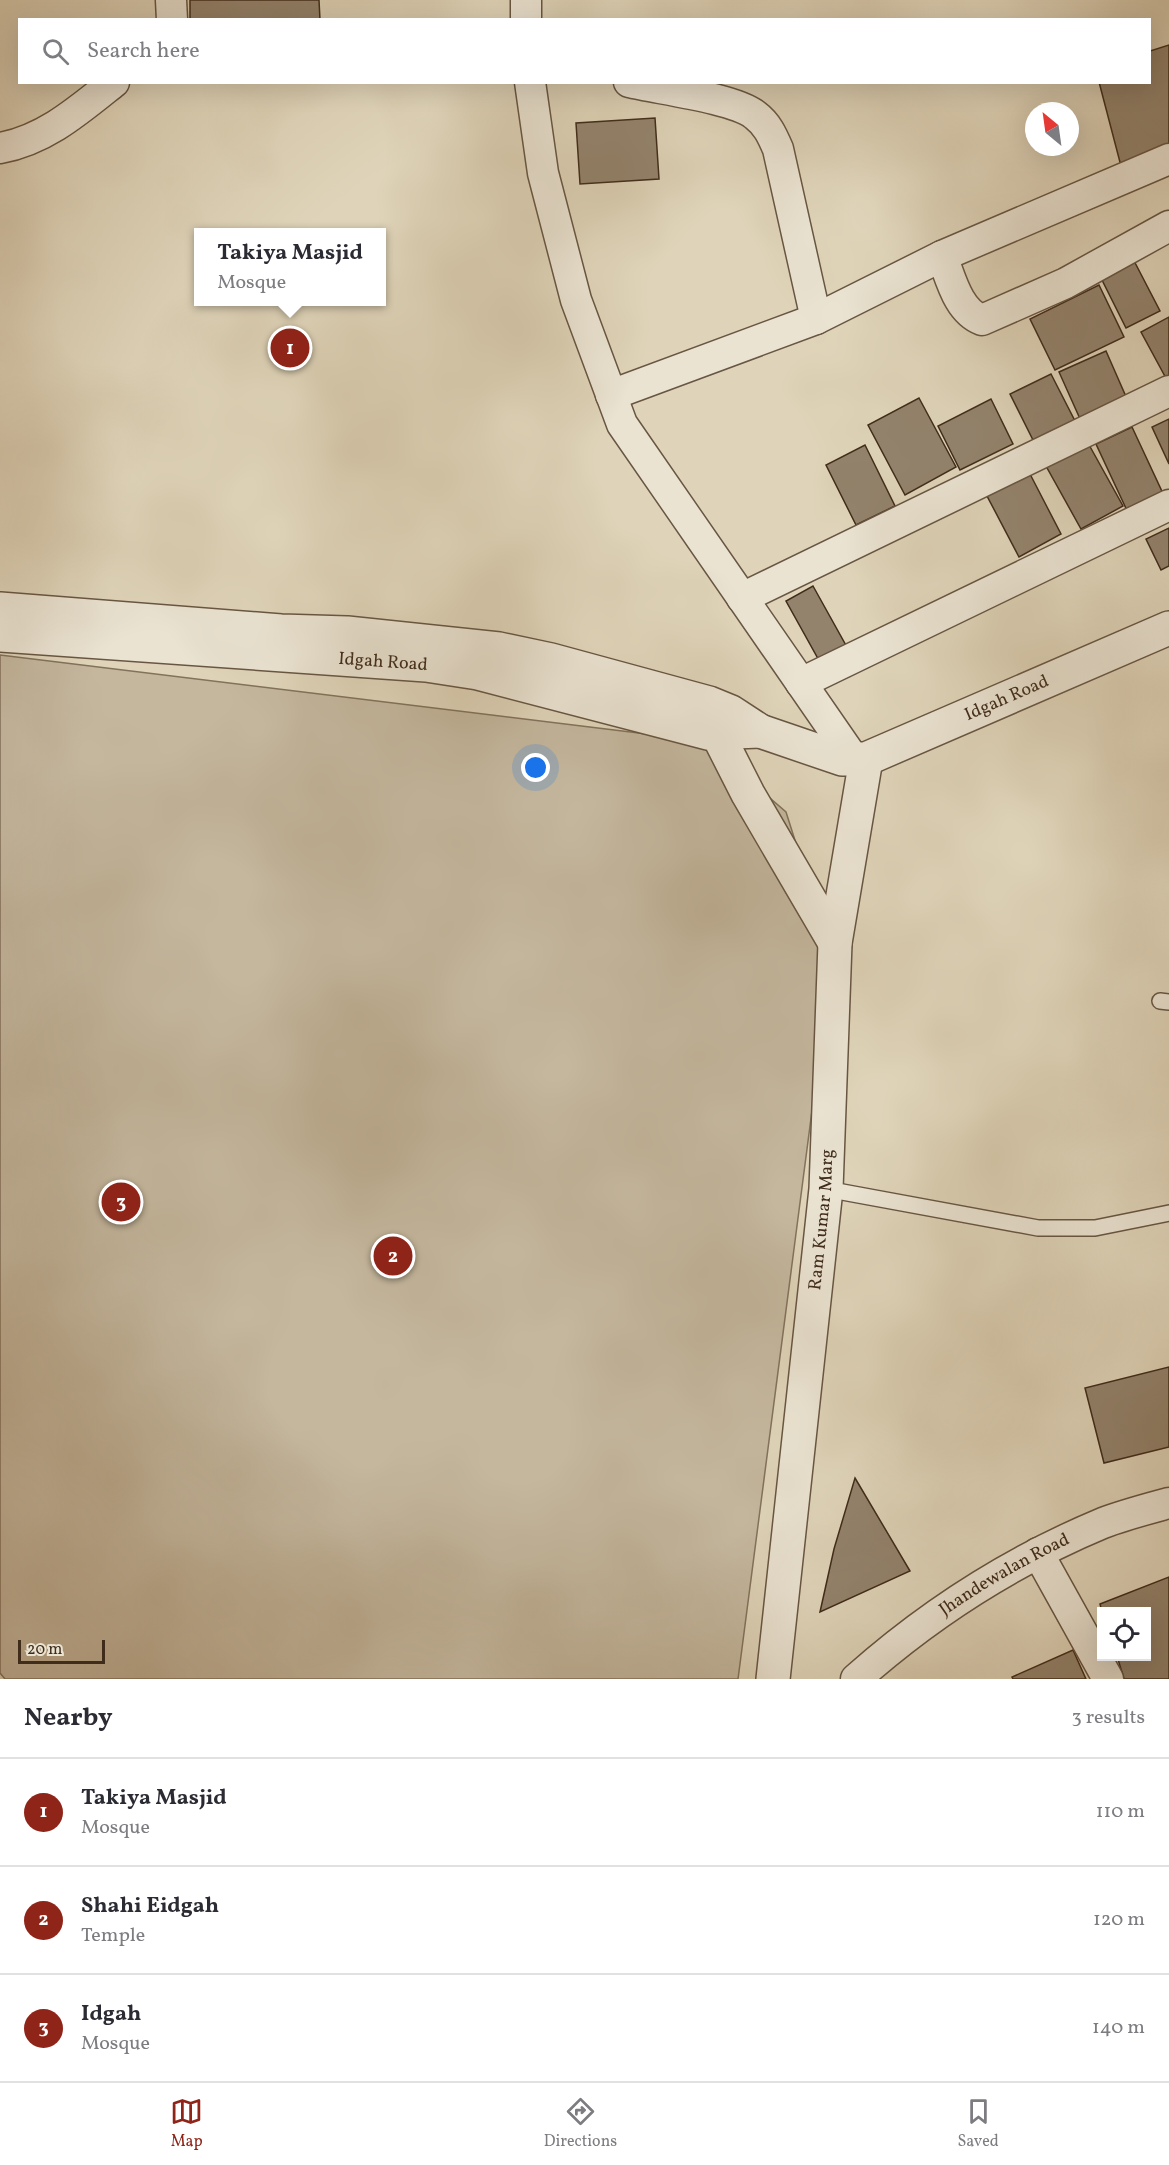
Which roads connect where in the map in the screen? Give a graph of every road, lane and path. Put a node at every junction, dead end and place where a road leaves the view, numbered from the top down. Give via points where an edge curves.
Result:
1 (171, 0) edge
2 (526, 0) edge
3 (172, 18) edge
4 (526, 18) edge
5 (111, 84) edge
6 (530, 84) edge
7 (638, 84) edge
8 (0, 148) edge
9 (1169, 159) edge
10 (1169, 226) edge
11 (942, 256) junction
12 (816, 319) junction
13 (1169, 390) edge
14 (611, 395) junction
15 (1169, 505) edge
16 (742, 598) junction
17 (0, 609) edge
18 (1169, 628) edge
19 (0, 635) edge
20 (801, 683) junction
21 (760, 730) junction
22 (717, 733) junction
23 (854, 759) junction
24 (835, 943) junction
25 (826, 1189) junction
26 (1169, 1213) edge
27 (1169, 1503) edge
28 (1038, 1553) junction
29 (773, 1679) edge
30 (856, 1679) edge
31 (1108, 1679) edge

1 - 3 street
2 - 4 street
5 - 8 street via 66,120 39,135
6 - 14 street via 543,173 576,300
7 - 12 street via 724,103 753,113 769,128 778,149
9 - 11 street
10 - 11 street via 1066,283 982,320 970,316 961,302
11 - 12 street
12 - 14 street
13 - 16 street
14 - 16 street via 622,424
15 - 20 street
16 - 20 street
17 - 21 street via 347,633 499,649 710,704
18 - 23 street, Idgah Road
19 - 22 street, Idgah Road via 426,665 478,673
20 - 23 street
21 - 22 street, Idgah Road
21 - 23 street
22 - 24 street
23 - 24 street, Ram Kumar Marg
24 - 25 street, Ram Kumar Marg
25 - 26 lane via 1038,1228 1095,1228
25 - 29 street, Ram Kumar Marg
27 - 28 street, Jhandewalan Road via 1105,1522
28 - 30 street, Jhandewalan Road via 962,1597 896,1643
28 - 31 street

